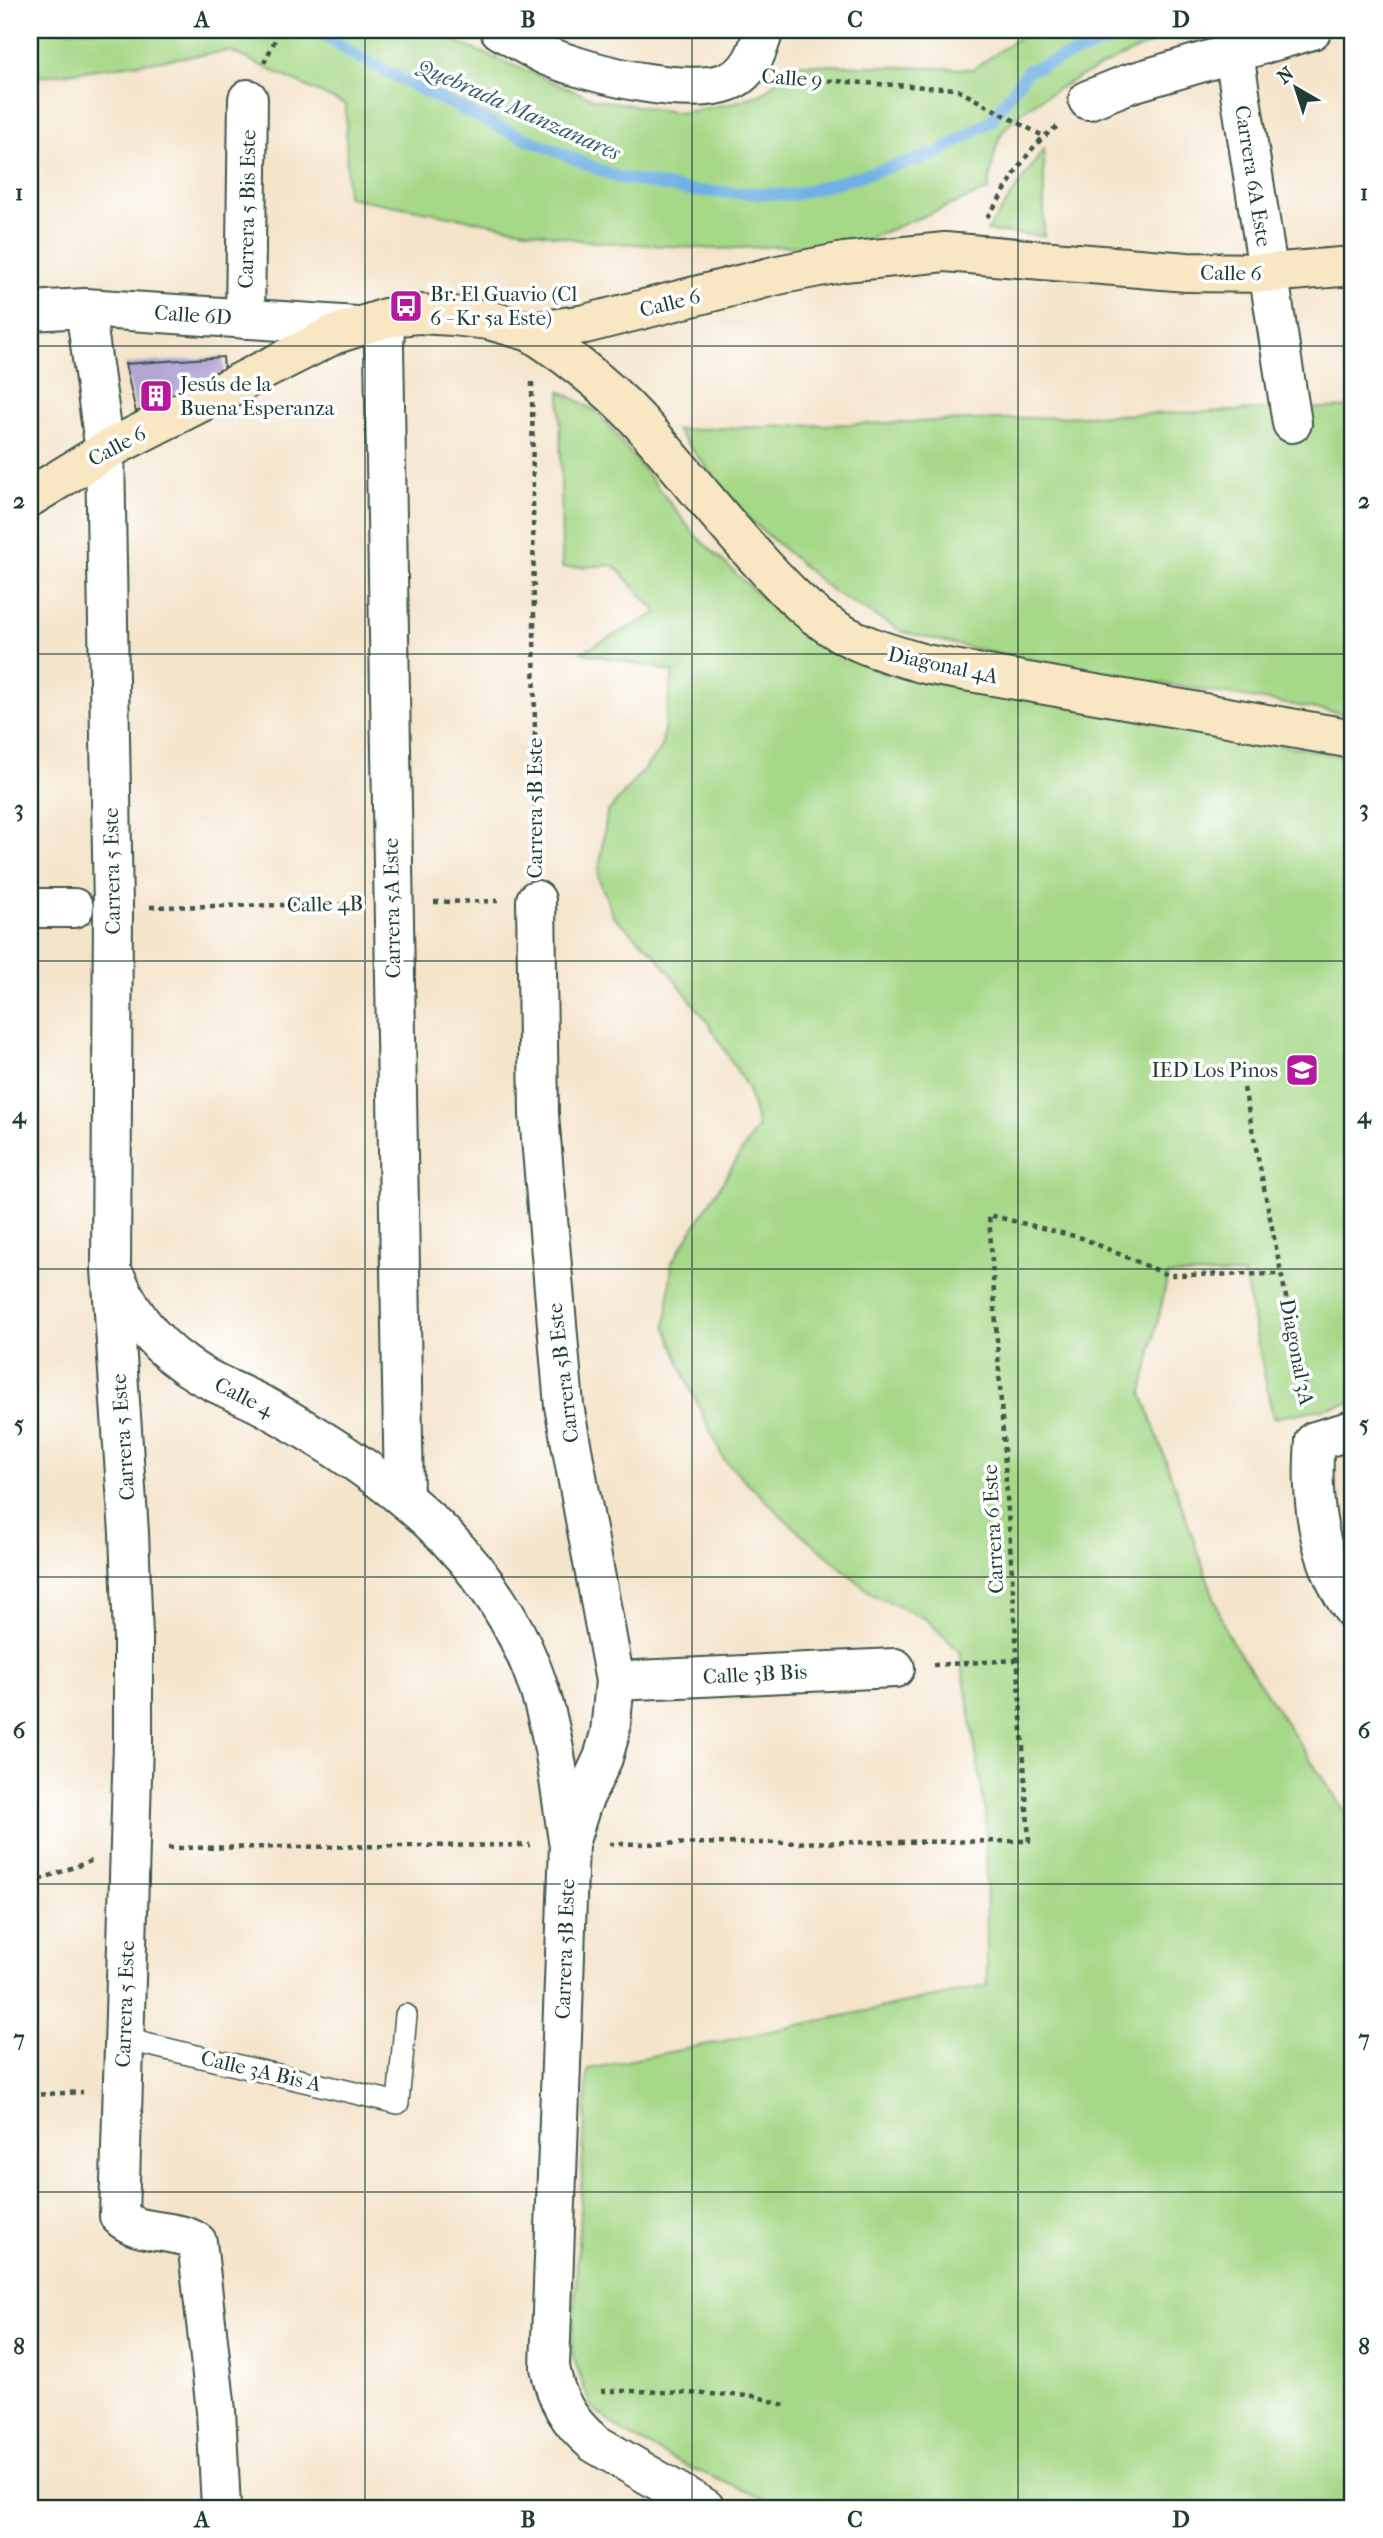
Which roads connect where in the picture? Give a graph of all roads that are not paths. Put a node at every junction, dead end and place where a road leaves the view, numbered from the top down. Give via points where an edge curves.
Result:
1 (500, 30) edge
2 (764, 30) edge
3 (1312, 30) edge
4 (1234, 54) junction
5 (248, 99) dead end
6 (1088, 100) road end
7 (1353, 266) edge
8 (1268, 273) junction
9 (85, 308) junction
10 (30, 312) edge
11 (245, 319) junction
12 (371, 322) junction
13 (531, 332) junction
14 (1293, 423) dead end
15 (105, 451) junction
16 (30, 497) edge
17 (1353, 739) edge
18 (536, 901) road end
19 (30, 908) edge
20 (74, 908) dead end
21 (111, 1269) junction
22 (1353, 1430) edge
23 (404, 1497) junction
24 (1353, 1610) edge
25 (895, 1668) road end
26 (615, 1681) junction
27 (569, 1844) junction
28 (406, 2015) dead end
29 (124, 2039) junction
30 (221, 2508) edge
31 (705, 2508) edge

1 - 2 street, Calle 9 via 548,56 586,69 625,79 707,87 742,74
3 - 4 street
4 - 6 street
4 - 8 street, Carrera 6A Este
5 - 11 street, Carrera 5 Bis Este
7 - 8 street, Calle 6
8 - 13 street, Calle 6 via 1187,272 945,252 844,262 584,324
8 - 14 street, Carrera 6A Este
9 - 10 street, Calle 6D
9 - 11 street, Calle 6D
9 - 15 street, Carrera 5 Este
11 - 12 street, Calle 6D
12 - 13 street, Calle 6 via 418,314 453,316
12 - 15 street, Calle 6 via 333,335
12 - 23 street, Carrera 5A Este via 384,346
13 - 17 street, Diagonal 4A via 611,391 795,599 835,630 873,649 925,664
15 - 16 street, Calle 6
15 - 21 street, Carrera 5 Este via 113,908
18 - 26 street, Carrera 5B Este via 539,1115 564,1406
19 - 20 street
21 - 23 street, Calle 4 via 138,1319 177,1360 306,1429
21 - 29 street, Carrera 5 Este via 133,1637
22 - 24 street via 1315,1441 1312,1475 1321,1540
23 - 27 street, Calle 4 via 434,1523 487,1583 526,1652 550,1727
25 - 26 street, Calle 3B Bis
26 - 27 street, Carrera 5B Este via 603,1758
27 - 31 street, Carrera 5B Este via 550,2367 568,2418 594,2443
28 - 29 lane, Calle 3A Bis A via 398,2103
29 - 30 street, Carrera 5 Este via 119,2216 128,2225 185,2235 197,2242 216,2410

